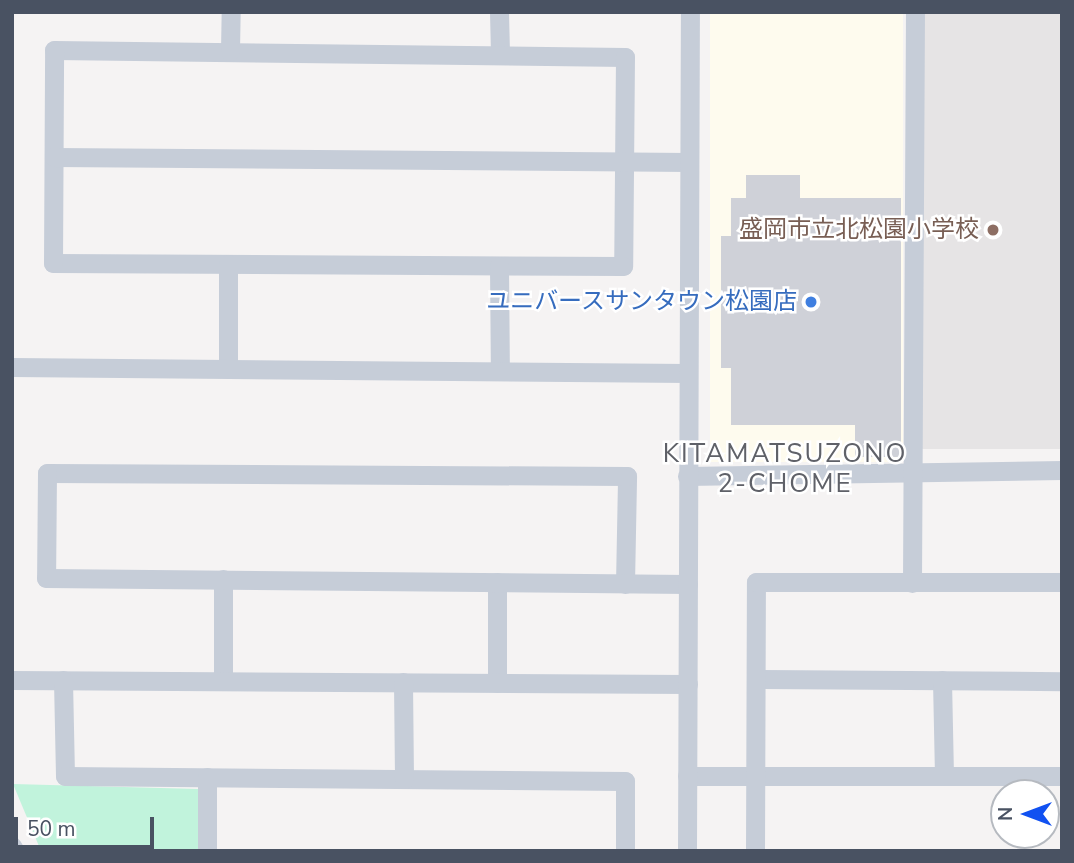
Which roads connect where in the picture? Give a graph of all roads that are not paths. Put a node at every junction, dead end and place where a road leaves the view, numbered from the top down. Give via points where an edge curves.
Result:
1 (231, 12) edge
2 (499, 12) edge
3 (690, 12) edge
4 (915, 12) edge
5 (230, 51) junction
6 (500, 53) junction
7 (54, 157) junction
8 (624, 161) junction
9 (689, 162) junction
10 (228, 264) junction
11 (499, 266) junction
12 (12, 367) edge
13 (228, 369) junction
14 (500, 371) junction
15 (688, 373) junction
16 (1062, 470) edge
17 (913, 471) junction
18 (687, 476) junction
19 (223, 579) junction
20 (496, 582) junction
21 (1062, 582) edge
22 (912, 583) junction
23 (625, 584) junction
24 (688, 584) junction
25 (756, 679) junction
26 (12, 680) edge
27 (63, 680) junction
28 (942, 680) junction
29 (223, 681) junction
30 (1062, 681) edge
31 (402, 682) junction
32 (496, 683) junction
33 (688, 684) junction
34 (687, 776) junction
35 (756, 776) junction
36 (944, 776) junction
37 (1062, 776) edge
38 (207, 777) junction
39 (404, 779) junction
40 (12, 846) edge
41 (15, 851) edge
42 (207, 851) edge
43 (625, 851) edge
44 (687, 851) edge
45 (755, 851) edge

1 - 5 street
2 - 6 street
3 - 9 street
4 - 17 street
5 - 6 street
5 - 7 street via 54,50
6 - 8 street via 625,57
7 - 8 street
7 - 10 street via 53,263
8 - 9 street
8 - 11 street via 623,267
9 - 15 street
10 - 11 street
10 - 13 street
11 - 14 street
12 - 13 street
13 - 14 street
14 - 15 street
15 - 18 street
16 - 17 street
17 - 18 street
17 - 22 street
18 - 24 street
19 - 20 street
19 - 23 street via 46,578 47,473 627,476
19 - 29 street
20 - 23 street
20 - 32 street
21 - 22 street
22 - 25 street via 756,582
23 - 24 street
24 - 33 street
25 - 28 street
25 - 35 street
26 - 27 street
27 - 29 street
27 - 38 street via 65,776
28 - 30 street
28 - 36 street
29 - 31 street
31 - 32 street
31 - 39 street
32 - 33 street
33 - 34 street
34 - 35 street
34 - 44 street
35 - 36 street
35 - 45 street
36 - 37 street
38 - 39 street
38 - 42 street
39 - 43 street via 625,781
40 - 41 street

